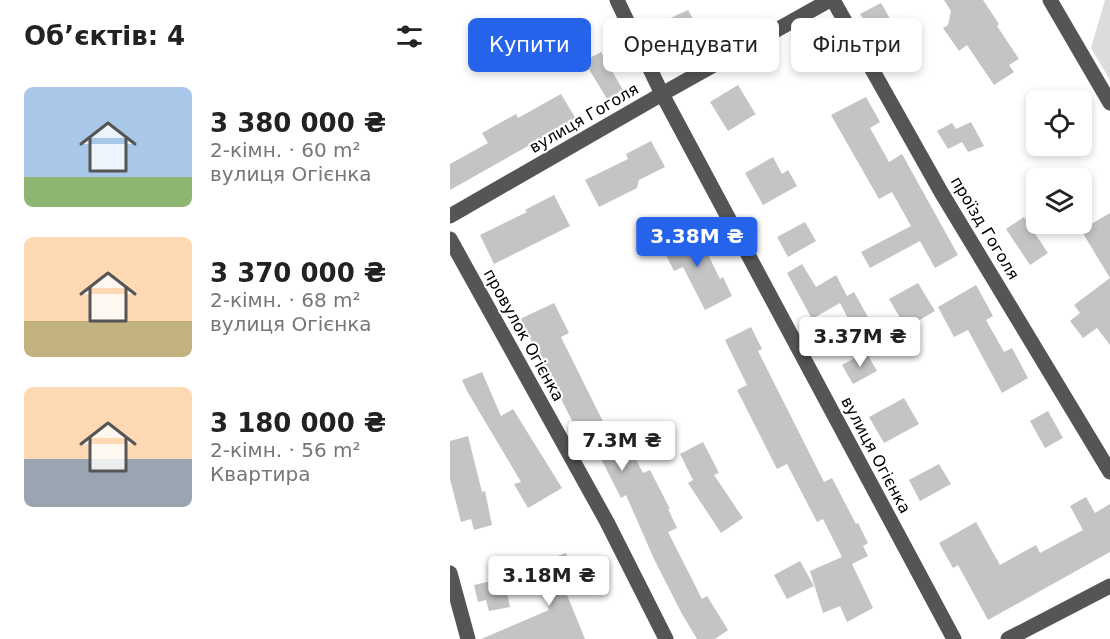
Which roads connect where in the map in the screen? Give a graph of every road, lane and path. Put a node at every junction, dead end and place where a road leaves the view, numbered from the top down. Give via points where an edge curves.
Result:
1 (617, 0) edge
2 (832, 0) edge
3 (1050, 0) edge
4 (662, 94) junction
5 (1110, 103) edge
6 (450, 216) edge
7 (450, 239) edge
8 (1110, 472) edge
9 (450, 573) edge
10 (1110, 586) edge
11 (468, 639) edge
12 (666, 639) edge
13 (954, 639) edge
14 (1008, 639) edge

1 - 4 street, вулиця Огієнка
2 - 4 street, вулиця Гоголя
2 - 8 street, проїзд Гоголя via 941,192
3 - 5 street
4 - 6 street, вулиця Гоголя
4 - 13 street, вулиця Огієнка
7 - 12 street, провулок Огієнка
9 - 11 street
10 - 14 street

